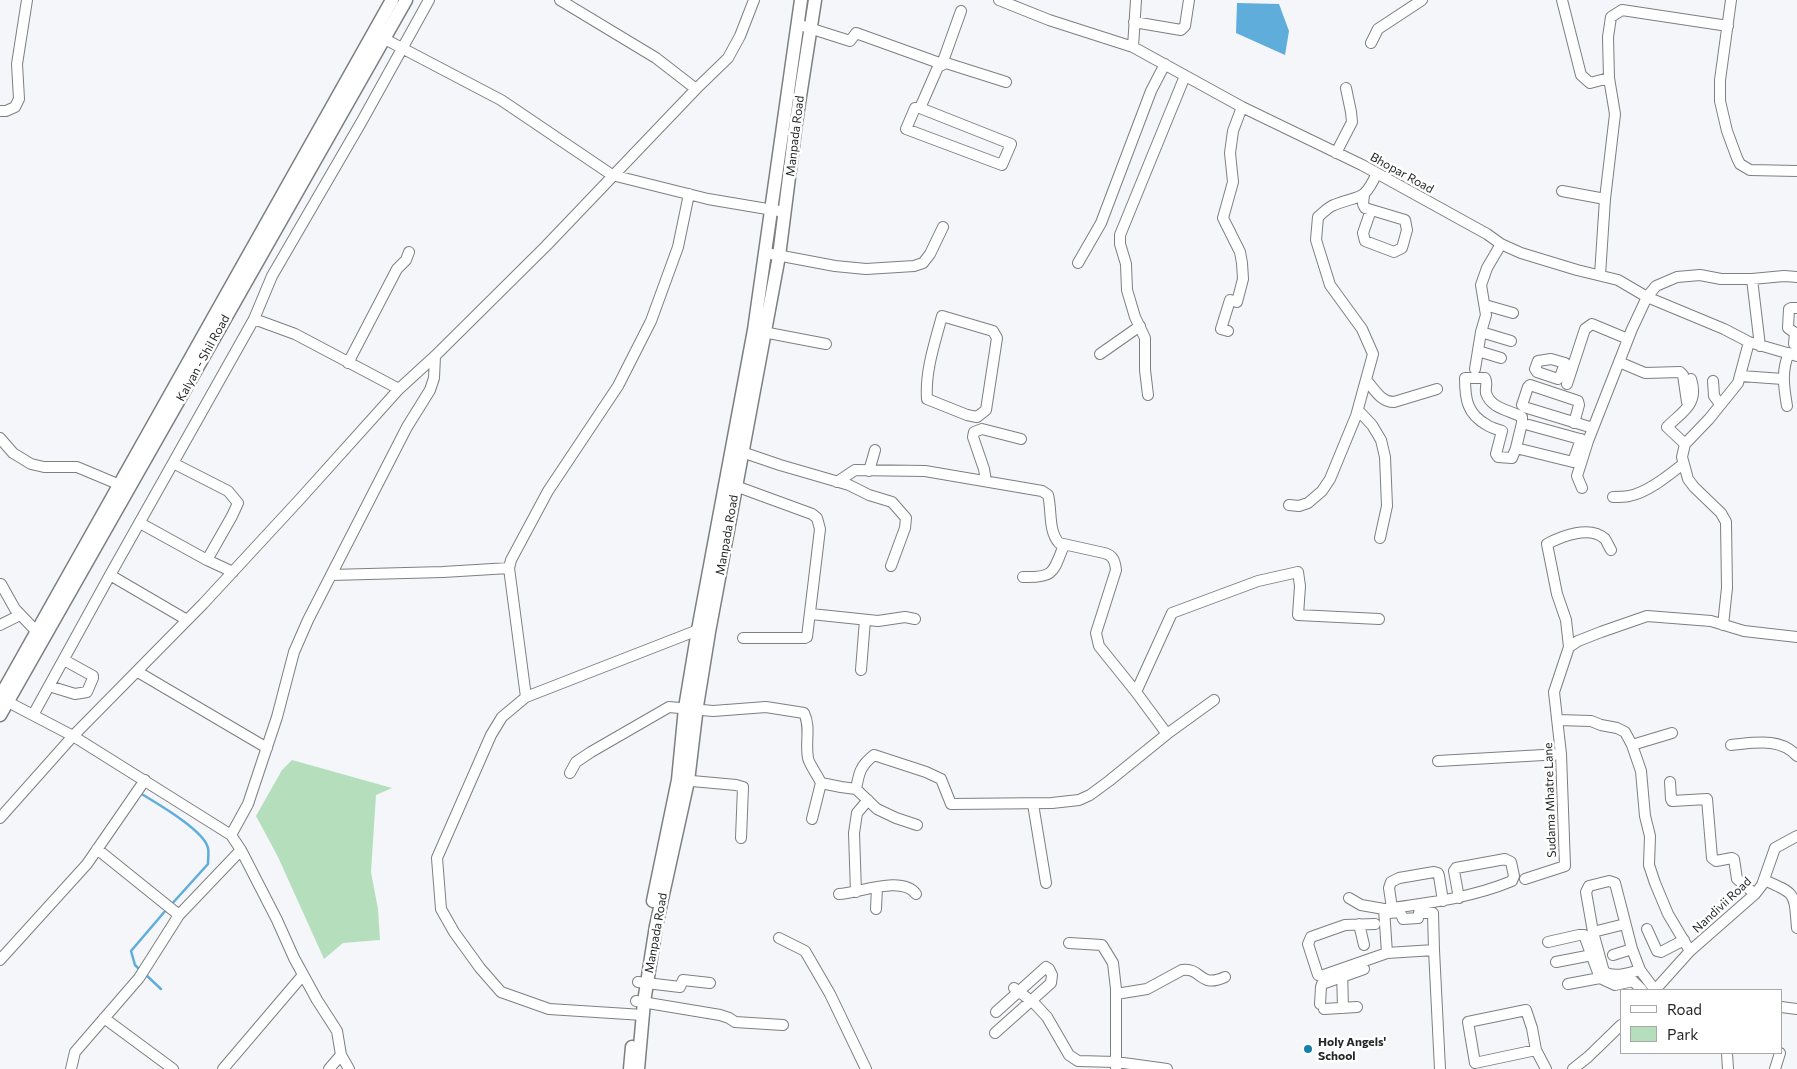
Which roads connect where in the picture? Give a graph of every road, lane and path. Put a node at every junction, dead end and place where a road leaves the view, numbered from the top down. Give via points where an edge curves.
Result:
1 (26, 0) edge
2 (392, 0) edge
3 (406, 0) edge
4 (429, 0) edge
5 (560, 0) edge
6 (801, 0) edge
7 (815, 0) edge
8 (999, 0) edge
9 (1136, 0) edge
10 (1189, 0) edge
11 (1422, 0) edge
12 (1562, 0) edge
13 (1731, 0) edge
14 (751, 1) edge
15 (961, 11) dead end
16 (1134, 22) junction
17 (797, 24) junction
18 (1728, 26) junction
19 (810, 28) junction
20 (379, 36) junction
21 (1371, 43) dead end
22 (1133, 47) junction
23 (404, 48) junction
24 (942, 64) junction
25 (1165, 64) junction
26 (1185, 76) junction
27 (1609, 78) junction
28 (1006, 82) dead end
29 (1346, 88) dead end
30 (696, 89) junction
31 (1242, 107) junction
32 (920, 108) junction
33 (0, 111) edge
34 (1336, 153) junction
35 (1797, 172) edge
36 (1377, 173) junction
37 (612, 175) junction
38 (1562, 191) dead end
39 (689, 194) junction
40 (1364, 195) junction
41 (1605, 199) junction
42 (1371, 210) junction
43 (772, 211) junction
44 (785, 212) junction
45 (943, 227) dead end
46 (1501, 244) junction
47 (409, 252) dead end
48 (766, 254) junction
49 (779, 256) junction
50 (1078, 263) dead end
51 (1600, 275) junction
52 (1797, 277) edge
53 (1752, 279) junction
54 (1647, 297) junction
55 (1485, 305) junction
56 (1797, 308) edge
57 (1513, 313) dead end
58 (254, 319) junction
59 (1140, 326) junction
60 (760, 331) junction
61 (1228, 331) dead end
62 (1481, 332) junction
63 (1628, 339) junction
64 (1511, 341) dead end
65 (1749, 342) junction
66 (826, 344) dead end
67 (1760, 346) junction
68 (1478, 351) junction
69 (1794, 352) edge
70 (1100, 354) dead end
71 (435, 356) junction
72 (931, 358) joint
73 (1501, 358) dead end
74 (1619, 362) junction
75 (348, 363) junction
76 (1475, 369) dead end
77 (1741, 376) junction
78 (1783, 378) junction
79 (1691, 380) dead end
80 (1366, 381) junction
81 (1567, 384) dead end
82 (398, 389) junction
83 (1437, 389) dead end
84 (1694, 391) junction
85 (1148, 395) dead end
86 (1687, 402) dead end
87 (1720, 404) junction
88 (1787, 406) dead end
89 (1358, 410) junction
90 (1574, 422) junction
91 (1529, 424) dead end
92 (1593, 428) junction
93 (0, 438) edge
94 (1021, 439) dead end
95 (1584, 440) junction
96 (1685, 444) junction
97 (1516, 448) junction
98 (737, 450) junction
99 (875, 450) dead end
100 (173, 463) junction
101 (1683, 464) junction
102 (869, 471) junction
103 (986, 480) junction
104 (837, 482) junction
105 (730, 484) junction
106 (120, 485) junction
107 (1582, 488) dead end
108 (1613, 497) dead end
109 (1289, 505) dead end
110 (140, 523) junction
111 (1380, 538) dead end
112 (1064, 545) junction
113 (1611, 550) dead end
114 (207, 560) junction
115 (891, 566) dead end
116 (509, 568) junction
117 (232, 572) junction
118 (110, 575) junction
119 (331, 576) junction
120 (1023, 577) dead end
121 (1, 584) edge
122 (5, 603) edge
123 (811, 614) junction
124 (20, 615) junction
125 (915, 619) dead end
126 (1379, 619) dead end
127 (187, 620) junction
128 (865, 620) junction
129 (0, 625) edge
130 (1723, 625) junction
131 (704, 631) junction
132 (37, 632) junction
133 (1797, 637) edge
134 (743, 638) dead end
135 (1569, 647) junction
136 (64, 660) junction
137 (861, 670) dead end
138 (138, 672) junction
139 (49, 686) junction
140 (1136, 692) junction
141 (2, 697) edge
142 (526, 697) junction
143 (1214, 700) dead end
144 (691, 709) junction
145 (0, 715) edge
146 (33, 715) junction
147 (1558, 720) junction
148 (1672, 733) dead end
149 (1167, 734) junction
150 (73, 736) junction
151 (1632, 745) junction
152 (1731, 745) dead end
153 (267, 748) junction
154 (1561, 754) junction
155 (1797, 756) edge
156 (1438, 761) dead end
157 (570, 773) dead end
158 (145, 780) junction
159 (683, 780) junction
160 (821, 782) junction
161 (1670, 782) dead end
162 (856, 789) junction
163 (868, 800) junction
164 (1033, 804) junction
165 (0, 818) edge
166 (812, 819) dead end
167 (917, 825) dead end
168 (230, 835) junction
169 (1797, 836) edge
170 (741, 838) dead end
171 (97, 850) junction
172 (241, 850) junction
173 (1525, 879) dead end
174 (1764, 880) junction
175 (1046, 883) dead end
176 (877, 887) junction
177 (856, 892) junction
178 (839, 894) dead end
179 (916, 894) dead end
180 (1755, 894) junction
181 (1349, 898) dead end
182 (1460, 898) junction
183 (1443, 901) junction
184 (1388, 908) junction
185 (876, 909) dead end
186 (179, 915) junction
187 (1359, 924) junction
188 (1375, 924) dead end
189 (1625, 924) junction
190 (1797, 928) edge
191 (1646, 929) dead end
192 (1593, 932) junction
193 (779, 938) dead end
194 (1684, 940) junction
195 (1548, 942) dead end
196 (1069, 943) dead end
197 (1364, 946) dead end
198 (1632, 949) junction
199 (1434, 950) junction
200 (1690, 951) junction
201 (1389, 953) junction
202 (1592, 955) junction
203 (1613, 955) dead end
204 (0, 960) edge
205 (1556, 962) dead end
206 (1364, 969) dead end
207 (1640, 970) junction
208 (1342, 973) junction
209 (303, 975) junction
210 (1225, 977) dead end
211 (1600, 978) junction
212 (1623, 979) junction
213 (643, 983) junction
214 (710, 983) dead end
215 (1568, 984) dead end
216 (1017, 989) junction
217 (1641, 989) edge
218 (1654, 989) edge
219 (1656, 989) edge
220 (1116, 994) junction
221 (1031, 1000) junction
222 (1357, 1007) dead end
223 (1782, 1007) edge
224 (639, 1008) junction
225 (1343, 1008) junction
226 (1797, 1009) edge
227 (996, 1012) dead end
228 (104, 1018) junction
229 (783, 1025) dead end
230 (1620, 1027) edge
231 (995, 1032) dead end
232 (1536, 1050) junction
233 (1727, 1054) edge
234 (1779, 1054) edge
235 (341, 1055) junction
236 (1116, 1066) edge
237 (71, 1069) edge
238 (173, 1069) edge
239 (223, 1069) edge
240 (329, 1069) edge
241 (349, 1069) edge
242 (630, 1069) edge
243 (638, 1069) edge
244 (866, 1069) edge
245 (1167, 1069) edge
246 (1440, 1069) edge
247 (1546, 1069) edge
248 (1573, 1069) edge
249 (1728, 1069) edge
250 (1775, 1069) edge

1 - 33 street via 17,64 20,99 15,107
2 - 20 main road, Kalyan - Shil Road
3 - 20 main road, Kalyan - Shil Road
4 - 23 street
5 - 30 street via 656,58
6 - 17 main road, Manpada Road
7 - 19 main road, Manpada Road
8 - 22 street, Bhopar Road
9 - 16 street
10 - 16 street via 1185,26 1181,30
11 - 21 street via 1378,29
12 - 27 street via 1581,75 1590,83
13 - 18 street
14 - 30 street via 740,36 728,58
15 - 24 street
16 - 22 street
17 - 19 street
17 - 43 main road, Manpada Road
18 - 27 street via 1622,10 1616,12 1611,17 1608,37
18 - 35 street via 1720,101 1737,158 1750,170
19 - 24 street via 850,41 856,32
19 - 44 main road, Manpada Road
20 - 23 street
20 - 106 main road, Kalyan - Shil Road
20 - 141 main road, Kalyan - Shil Road
22 - 25 street, Bhopar Road
23 - 37 street via 501,100
23 - 58 street via 272,276
24 - 28 street
24 - 32 street
25 - 26 street, Bhopar Road
25 - 50 street via 1151,91 1101,222
26 - 31 street, Bhopar Road
26 - 59 street via 1120,235 1127,290
27 - 41 street via 1615,114
29 - 34 street via 1352,122
30 - 37 street
31 - 34 street, Bhopar Road
31 - 61 street via 1233,131 1230,153 1232,182 1223,218 1240,252 1243,279 1237,302 1230,300 1221,329
32 - 32 street via 915,108 906,129 1002,165 1011,144
34 - 36 street, Bhopar Road
36 - 40 street
36 - 46 street, Bhopar Road
37 - 39 street
37 - 71 street
38 - 41 street
39 - 43 street
39 - 116 street via 678,247 651,321 618,386 548,492
40 - 42 street via 1363,204
40 - 80 street via 1333,205 1318,216 1316,240 1330,285 1362,329 1373,354
41 - 51 street
42 - 42 street via 1405,220 1407,230 1402,248 1394,252 1364,241 1363,233
43 - 44 street
43 - 48 main road, Manpada Road
44 - 49 main road, Manpada Road
45 - 49 street via 930,254 923,263 914,266 866,269
46 - 51 street, Bhopar Road via 1533,257
46 - 55 street via 1483,277 1481,285
47 - 75 street
48 - 49 street
48 - 60 main road, Manpada Road
49 - 60 main road, Manpada Road
51 - 54 street, Bhopar Road via 1618,280
52 - 53 street
53 - 54 street via 1700,275 1677,277 1656,286
53 - 67 street
54 - 63 street
54 - 65 street, Bhopar Road
55 - 57 street
55 - 62 street
56 - 69 street via 1789,309 1788,326 1795,333
58 - 75 street via 295,334
58 - 100 street
59 - 70 street
59 - 85 street via 1145,338
60 - 66 street
60 - 98 main road, Manpada Road
62 - 64 street
62 - 68 street
63 - 74 street
63 - 81 street via 1589,325 1567,372
65 - 67 street, Bhopar Road
65 - 77 street
67 - 69 street, Bhopar Road
68 - 73 street
68 - 76 street
69 - 78 street via 1784,363
71 - 82 street
71 - 119 street via 430,390 407,427
72 - 72 street via 942,316 994,332 997,338 986,410 977,417 927,399
74 - 86 street via 1645,373 1680,372
74 - 92 street
75 - 82 street
77 - 78 street
77 - 87 street
78 - 88 street
79 - 84 street
80 - 83 street via 1389,402
80 - 89 street
82 - 117 street
84 - 87 street via 1713,385 1714,396
84 - 96 street via 1693,401 1668,428
87 - 96 street
89 - 109 street via 1322,491 1308,503
89 - 111 street via 1381,440 1385,458 1387,506
90 - 90 street via 1522,406 1528,387 1578,401 1580,405
90 - 92 street
91 - 95 street
92 - 95 street
93 - 106 street via 13,453 31,464 77,467
94 - 103 street via 982,429 974,432
95 - 97 street via 1571,463
95 - 107 street via 1577,476
96 - 101 street
97 - 97 street via 1522,417 1494,404 1486,391 1485,378 1465,378 1471,412 1486,425 1502,431 1497,455 1512,458
98 - 104 street
98 - 105 main road, Manpada Road
99 - 102 street
100 - 110 street
100 - 114 street via 228,491 238,503
101 - 108 street via 1646,489 1631,496
101 - 130 street via 1688,479 1726,522 1727,588
102 - 103 street via 925,471
102 - 104 street via 855,470
103 - 112 street via 1042,490 1048,495 1055,539
104 - 115 street via 892,502 906,518
105 - 123 street via 817,518 820,529
105 - 131 main road, Manpada Road
106 - 132 main road, Kalyan - Shil Road
110 - 114 street
110 - 118 street
112 - 120 street via 1050,574
112 - 140 street via 1104,552 1115,561 1116,570 1096,633 1097,640
113 - 135 street via 1604,539 1590,533 1573,533 1547,544 1556,594 1566,620
114 - 117 street
116 - 119 street
116 - 142 street
117 - 127 street
118 - 127 street
118 - 136 street
119 - 153 street via 294,652
121 - 122 street
122 - 124 street
123 - 128 street
123 - 134 street via 805,638
124 - 129 street
124 - 132 street
125 - 128 street
126 - 140 street via 1298,615 1298,572 1258,581 1172,613
127 - 138 street
128 - 137 street
130 - 133 street via 1744,631
130 - 135 street via 1711,621 1647,616
131 - 142 street
131 - 144 main road, Manpada Road
132 - 141 main road, Kalyan - Shil Road
135 - 147 street, Sudama Mhatre Lane via 1554,692
136 - 139 street
136 - 139 street via 94,678 87,692 75,694
138 - 150 street
138 - 153 street
139 - 146 street
140 - 149 street
141 - 145 main road, Kalyan - Shil Road
141 - 146 street
142 - 224 street via 502,717 491,735 437,858 441,908 454,932 501,992 549,1009
143 - 149 street
144 - 157 street via 664,709 576,762
144 - 159 main road, Manpada Road
144 - 160 street via 713,711 766,707 804,714 808,721 808,760
146 - 150 street
147 - 151 street via 1591,721 1617,728 1624,732
147 - 154 street, Sudama Mhatre Lane
148 - 151 street
149 - 164 street via 1090,795 1079,800
150 - 158 street
150 - 165 street
151 - 194 street via 1641,771 1650,836 1650,865 1668,914
152 - 155 street via 1774,743 1790,748
153 - 168 street via 248,804
154 - 156 street
154 - 173 street, Sudama Mhatre Lane via 1565,866
158 - 168 street
158 - 171 street
159 - 170 street via 743,787
159 - 213 main road, Manpada Road
160 - 162 street
160 - 166 street
161 - 180 street via 1672,801 1707,799 1712,858 1716,861 1734,859 1737,879
162 - 163 street
162 - 164 street via 858,774 874,755 941,779 951,804
163 - 167 street via 877,809
163 - 177 street via 857,813 854,833
164 - 175 street
168 - 172 street
169 - 174 street, Nandivii Road via 1776,848
171 - 186 street
171 - 204 street
172 - 186 street
172 - 209 street
174 - 180 street, Nandivii Road
174 - 190 street via 1792,894
176 - 177 street
176 - 179 street via 909,887
176 - 185 street
177 - 178 street
180 - 200 street, Nandivii Road
181 - 184 street via 1360,906
182 - 182 street via 1512,881 1511,862 1505,860 1455,869
182 - 183 street
183 - 184 street
183 - 184 street via 1439,876 1434,872 1392,882
184 - 201 street
186 - 228 street via 143,972
187 - 188 street
187 - 197 street
187 - 208 street via 1345,924 1309,939 1319,976
189 - 192 street
189 - 192 street via 1615,883 1602,882 1589,886 1586,892
189 - 198 street
191 - 194 street via 1657,951
192 - 212 street via 1604,972
193 - 244 street via 805,951
194 - 200 street
195 - 202 street via 1582,934 1586,936
196 - 220 street via 1102,945 1113,963
198 - 203 street
198 - 207 street
199 - 201 street
199 - 201 street via 1433,913 1419,913 1418,918 1403,919 1400,912 1391,912 1388,916
199 - 246 street
200 - 219 street, Nandivii Road
201 - 208 street
202 - 205 street
202 - 211 street
206 - 208 street
207 - 212 street
207 - 218 street
208 - 225 street
208 - 225 street via 1321,985 1322,1006
209 - 235 street via 337,1031
209 - 239 street
210 - 220 street via 1204,980 1188,969 1147,989
211 - 212 street via 1615,985
211 - 215 street
212 - 217 street via 1632,981
213 - 214 street via 680,987 683,980
213 - 224 main road, Manpada Road
216 - 221 street
216 - 221 street via 1048,967 1051,983
216 - 227 street
220 - 236 street
221 - 231 street
221 - 236 street via 1047,1017 1069,1055 1078,1061
222 - 225 street
223 - 226 street
224 - 229 street via 720,1015 735,1022
224 - 242 main road, Manpada Road
224 - 243 main road, Manpada Road
228 - 237 street via 75,1052
228 - 238 street
230 - 248 street
232 - 232 street via 1526,1010 1468,1022 1475,1063
232 - 247 street
233 - 249 street
234 - 250 street
235 - 240 street
235 - 241 street
236 - 245 street

